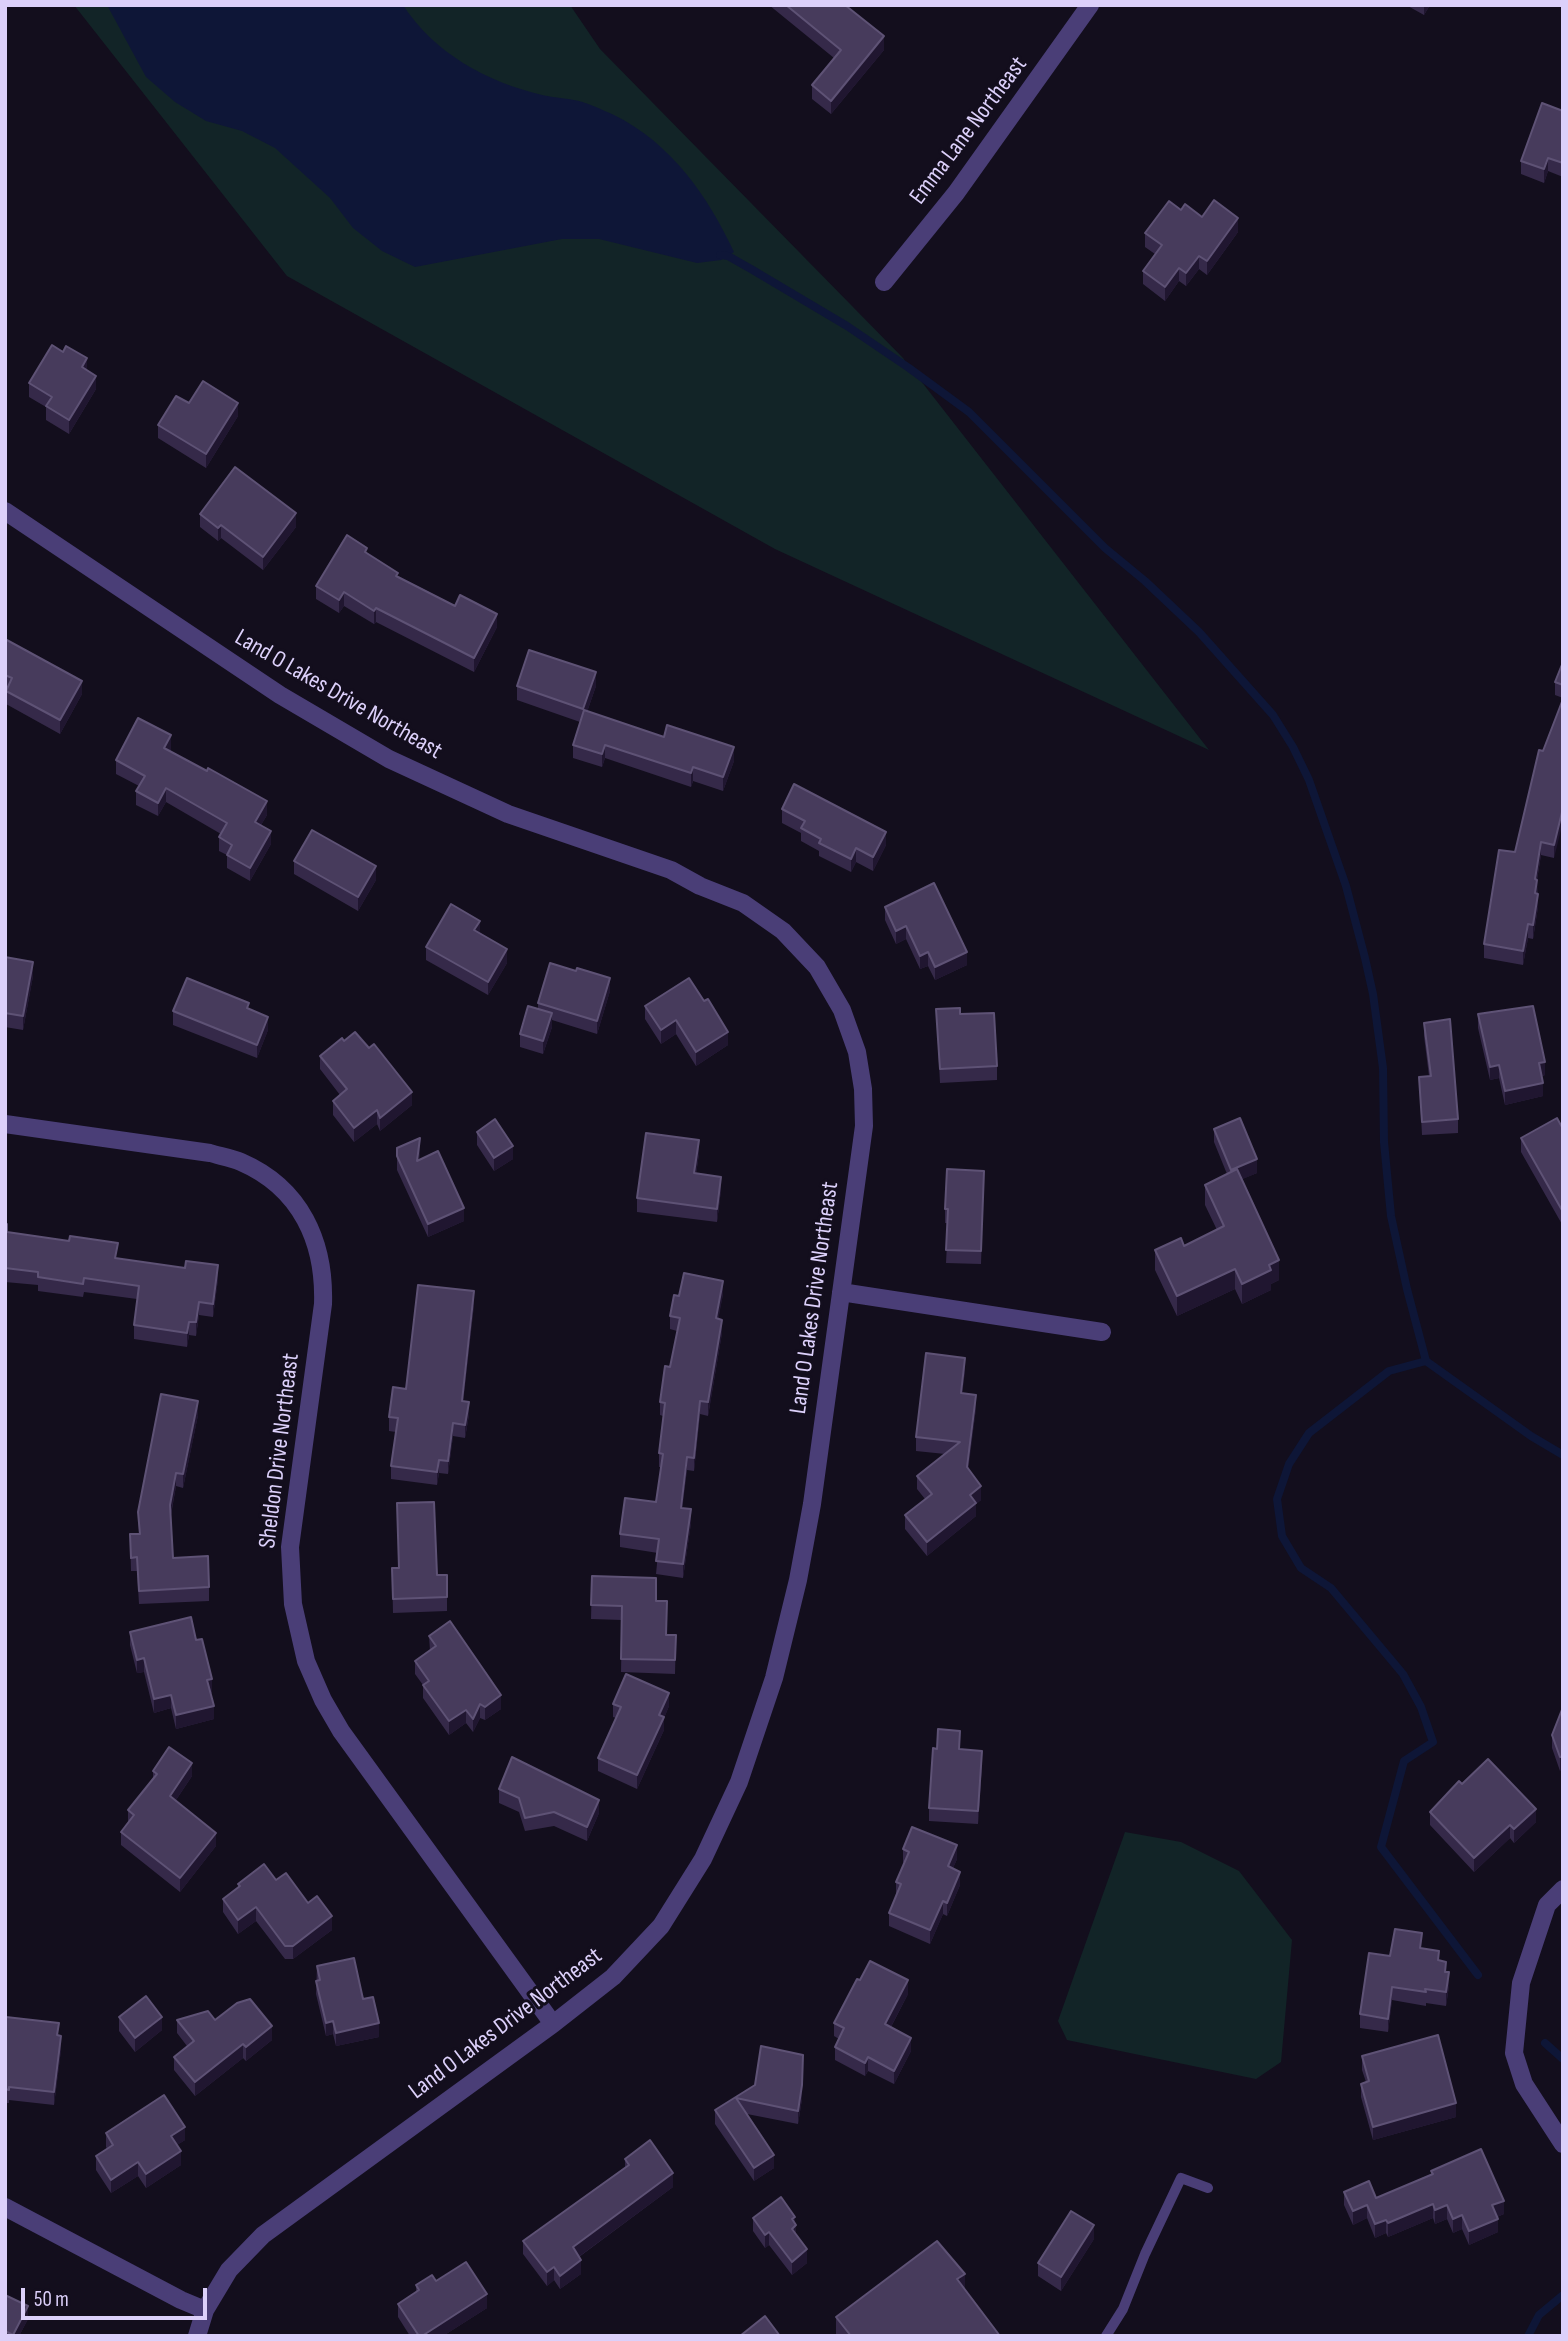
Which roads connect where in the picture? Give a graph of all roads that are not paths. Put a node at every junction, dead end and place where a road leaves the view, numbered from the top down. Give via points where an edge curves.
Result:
1 (1090, 5) edge
2 (884, 282) dead end
3 (5, 511) edge
4 (5, 1124) edge
5 (841, 1292) junction
6 (1102, 1332) dead end
7 (1563, 1889) edge
8 (552, 2024) junction
9 (1563, 2144) edge
10 (1208, 2188) dead end
11 (5, 2207) edge
12 (205, 2311) junction
13 (197, 2336) edge
14 (1106, 2336) edge

1 - 2 street, Emma Lane Northeast via 956,193
3 - 5 street, Land O Lakes Drive Northeast via 280,695 389,759 508,814 671,870 743,903 783,931 817,967 842,1010 861,1076 864,1126
4 - 8 street, Sheldon Drive Northeast via 210,1153 241,1162 290,1197 307,1222 324,1279 290,1547 293,1605 306,1661 341,1731
5 - 6 street
5 - 8 street, Land O Lakes Drive Northeast via 798,1580 774,1678 739,1782 703,1859 661,1926 613,1977
7 - 9 street via 1548,1905 1521,1983 1514,2053 1524,2084
8 - 12 street, Land O Lakes Drive Northeast via 263,2235 229,2270
10 - 14 lane via 1181,2178 1123,2309
11 - 12 street
12 - 13 street, Land O Lakes Drive Northeast

